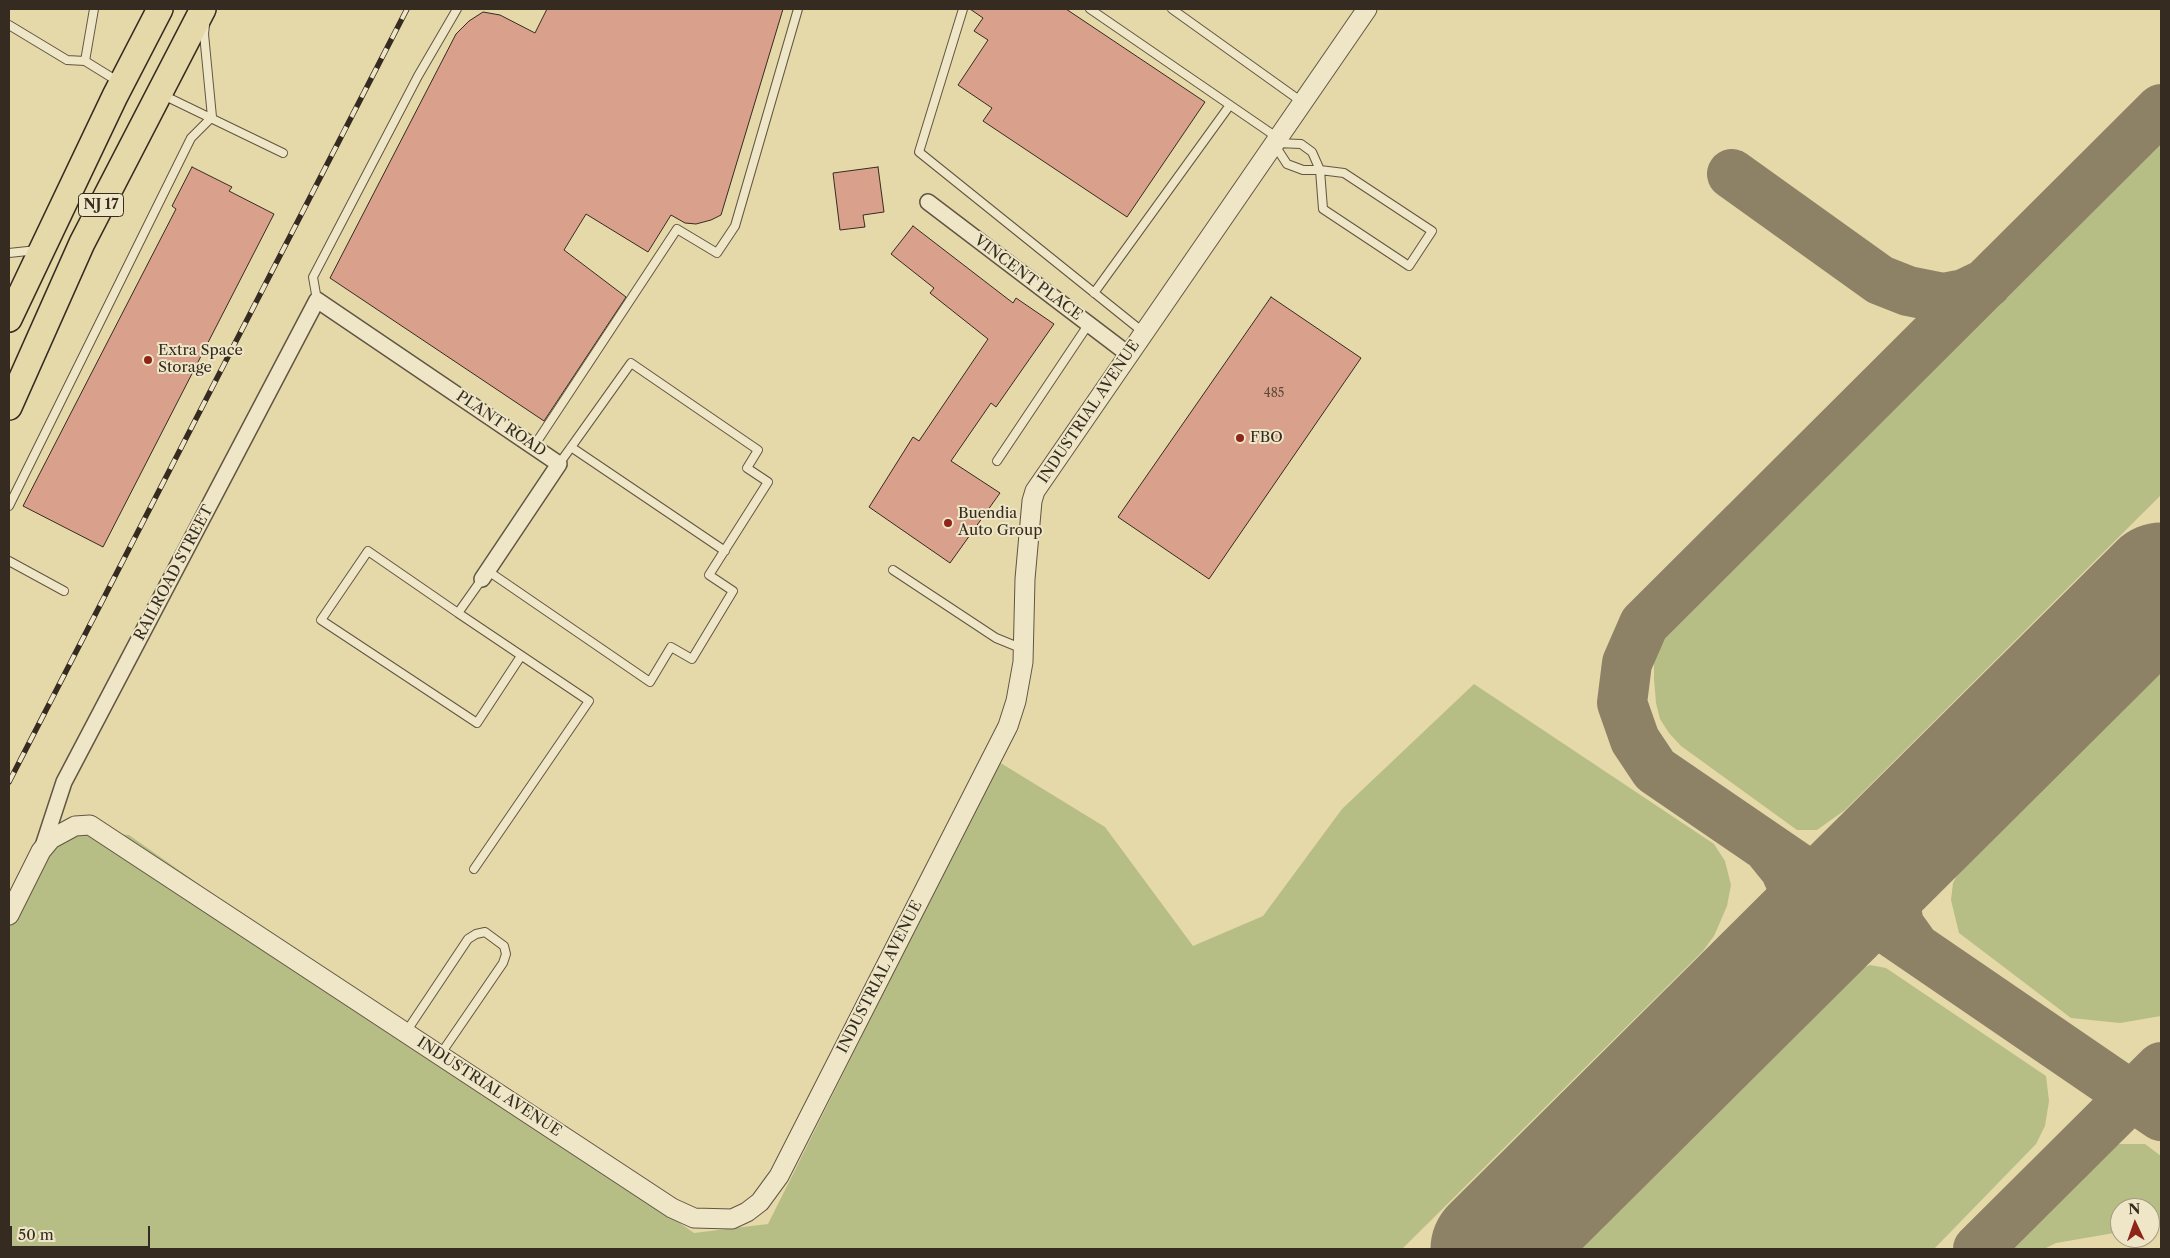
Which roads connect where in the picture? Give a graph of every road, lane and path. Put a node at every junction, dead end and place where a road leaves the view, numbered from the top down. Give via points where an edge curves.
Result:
1 (94, 9) edge
2 (160, 9) edge
3 (203, 9) edge
4 (208, 9) edge
5 (457, 9) edge
6 (798, 9) edge
7 (963, 9) edge
8 (1090, 9) edge
9 (1172, 9) edge
10 (1367, 9) edge
11 (9, 25) edge
12 (85, 61) junction
13 (122, 83) junction
14 (158, 93) junction
15 (1302, 102) junction
16 (1230, 105) junction
17 (212, 117) junction
18 (1276, 140) junction
19 (283, 153) dead end
20 (1320, 170) junction
21 (928, 202) dead end
22 (42, 250) junction
23 (9, 254) edge
24 (1094, 293) junction
25 (317, 300) junction
26 (9, 318) edge
27 (1088, 324) junction
28 (1143, 332) junction
29 (1128, 354) junction
30 (9, 407) edge
31 (534, 446) junction
32 (571, 448) junction
33 (997, 461) dead end
34 (559, 464) junction
35 (9, 506) edge
36 (724, 551) junction
37 (9, 561) edge
38 (893, 570) dead end
39 (485, 575) junction
40 (64, 591) dead end
41 (458, 613) junction
42 (1023, 648) junction
43 (521, 656) junction
44 (41, 851) junction
45 (474, 869) dead end
46 (9, 915) edge
47 (406, 1032) junction
48 (440, 1055) junction

1 - 12 lane
2 - 13 highway, NJ 17
3 - 14 highway, NJ 17
4 - 17 lane via 204,34
5 - 25 lane via 418,76 314,277
6 - 31 lane via 735,226 717,253 677,230
7 - 24 lane via 919,152
8 - 16 lane
9 - 15 lane
10 - 15 street, INDUSTRIAL AVENUE
11 - 12 lane via 67,60
12 - 13 lane
13 - 22 highway, NJ 17
14 - 17 lane
14 - 30 highway, NJ 17 via 82,243
15 - 18 street, INDUSTRIAL AVENUE
16 - 18 lane
16 - 24 lane
17 - 19 lane
17 - 35 lane via 191,138
18 - 20 lane via 1302,144 1312,152
18 - 20 lane via 1288,164 1303,170
18 - 28 street, INDUSTRIAL AVENUE
20 - 20 lane via 1323,209 1409,266 1432,231 1344,173
21 - 27 street, VINCENT PLACE
22 - 23 lane
22 - 26 highway, NJ 17
24 - 28 lane
25 - 31 street, PLANT ROAD
25 - 44 street, RAILROAD STREET via 64,782
27 - 29 street, VINCENT PLACE
27 - 33 lane
28 - 29 street, INDUSTRIAL AVENUE
29 - 42 street, INDUSTRIAL AVENUE via 1035,491 1025,579
31 - 34 street, PLANT ROAD
32 - 34 lane
32 - 36 lane
32 - 36 lane via 631,363 639,368 758,450 747,468 768,482
34 - 39 street, PLANT ROAD
36 - 39 lane via 709,575 732,591 692,659 670,647 650,682
37 - 40 lane
38 - 42 lane via 996,638
39 - 41 lane
41 - 43 lane
41 - 43 lane via 368,551 321,620 477,723
42 - 48 street, INDUSTRIAL AVENUE via 1016,701 997,750 780,1176 748,1212 732,1219 694,1218 672,1208
43 - 45 lane via 589,701
44 - 46 street, RAILROAD STREET
44 - 47 street, INDUSTRIAL AVENUE via 51,839 75,826 90,825
47 - 48 street, INDUSTRIAL AVENUE
47 - 48 lane via 468,939 485,932 504,946 503,963

